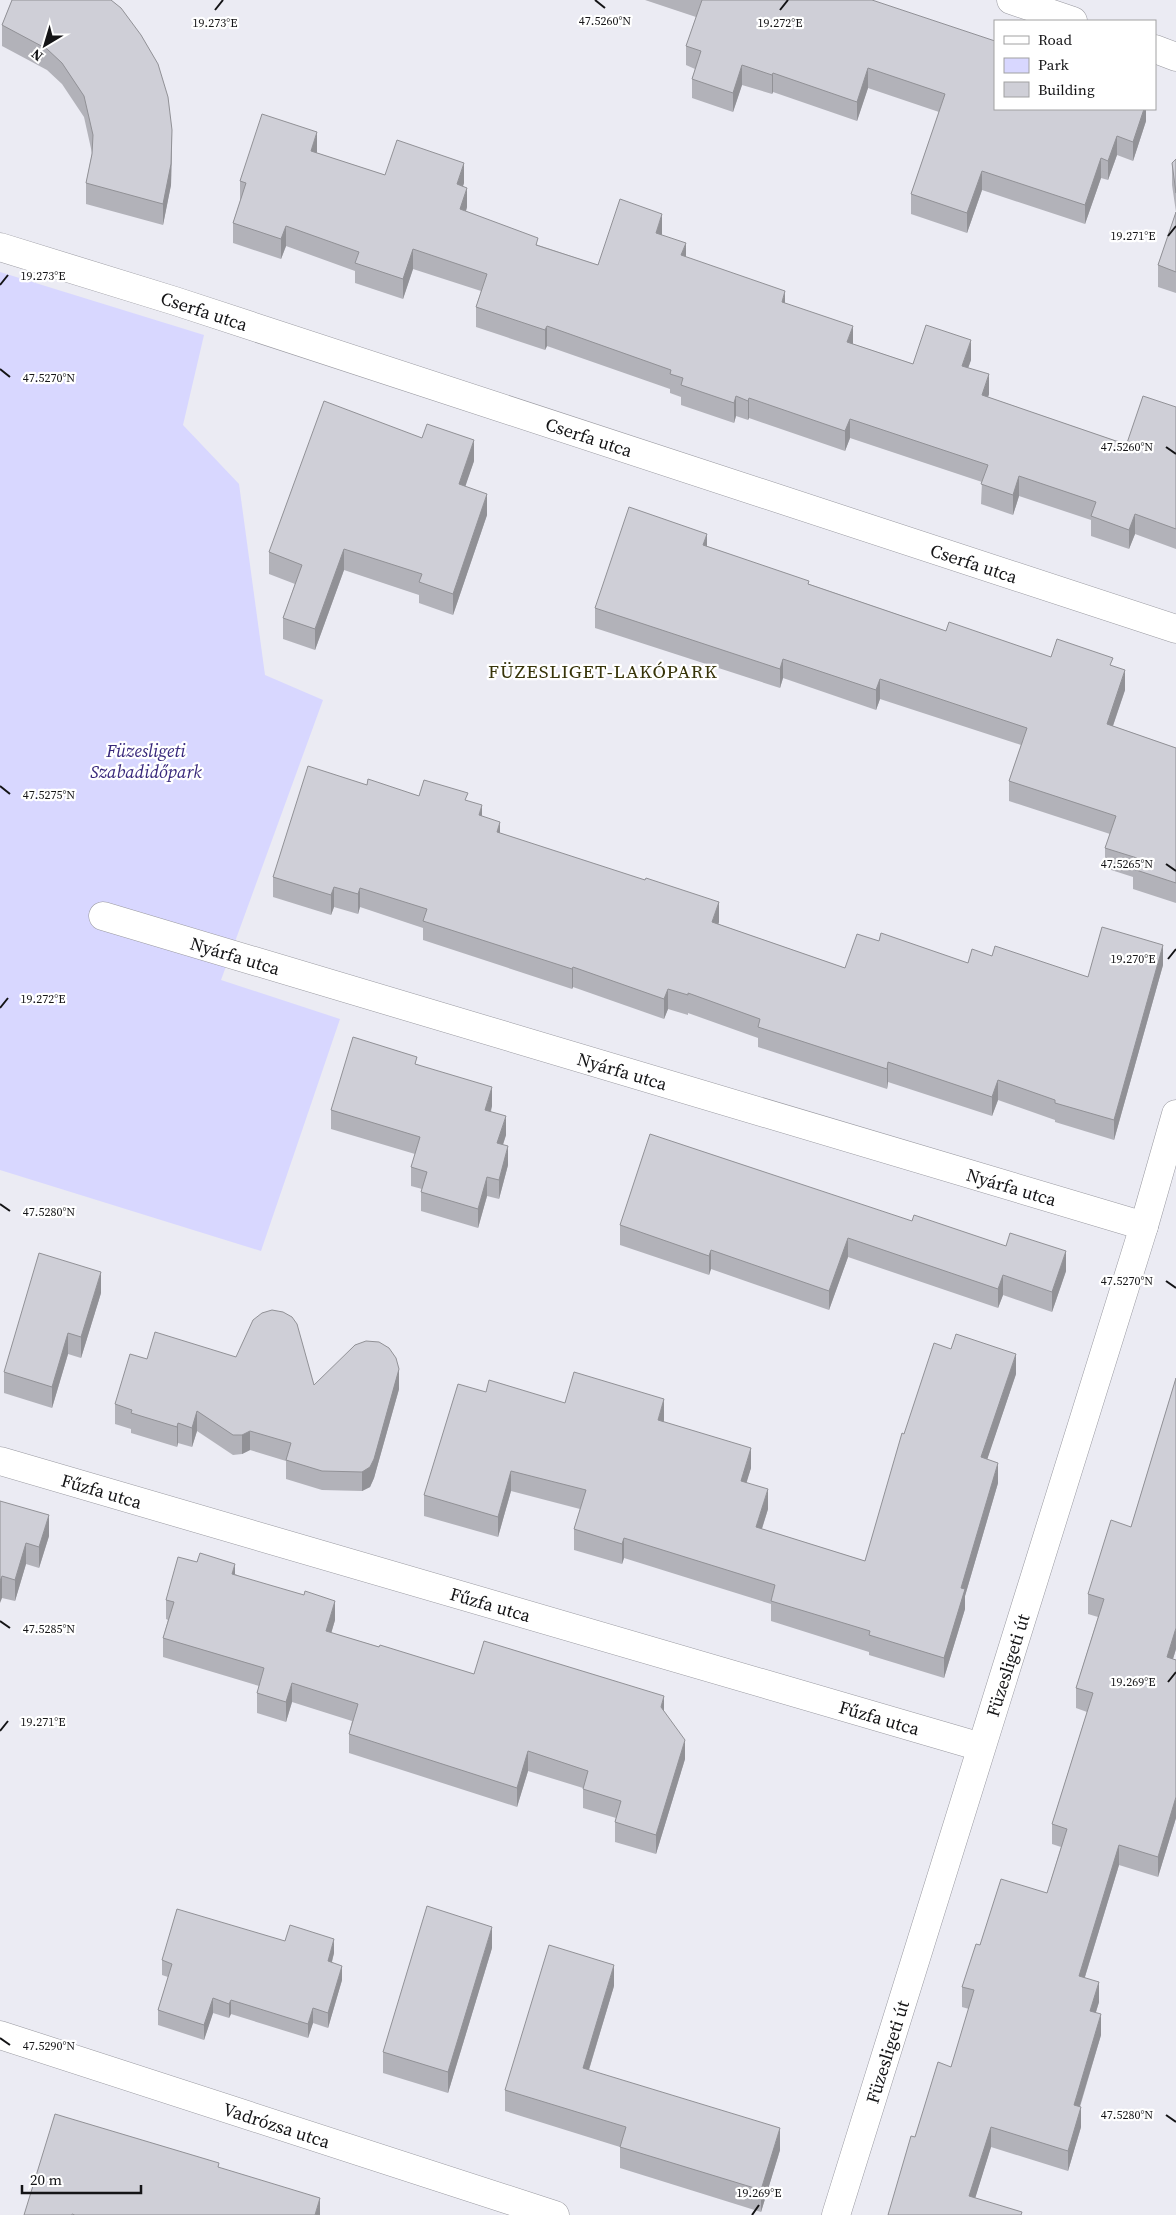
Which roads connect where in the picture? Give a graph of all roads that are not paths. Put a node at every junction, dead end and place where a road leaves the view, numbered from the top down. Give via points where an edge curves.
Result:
1 (1011, 0) edge
2 (1070, 20) edge
3 (1156, 49) edge
4 (1176, 57) edge
5 (0, 247) edge
6 (1176, 629) edge
7 (102, 916) dead end
8 (1176, 1114) edge
9 (1144, 1226) junction
10 (0, 1461) edge
11 (981, 1746) junction
12 (0, 2035) edge
13 (554, 2215) edge
14 (836, 2215) edge

1 - 2 street
3 - 4 street
5 - 6 street, Cserfa utca via 175,301
7 - 9 street, Nyárfa utca
8 - 9 street, Füzesligeti út
9 - 11 street, Füzesligeti út
10 - 11 street, Fűzfa utca
11 - 14 street, Füzesligeti út
12 - 13 street, Vadrózsa utca

